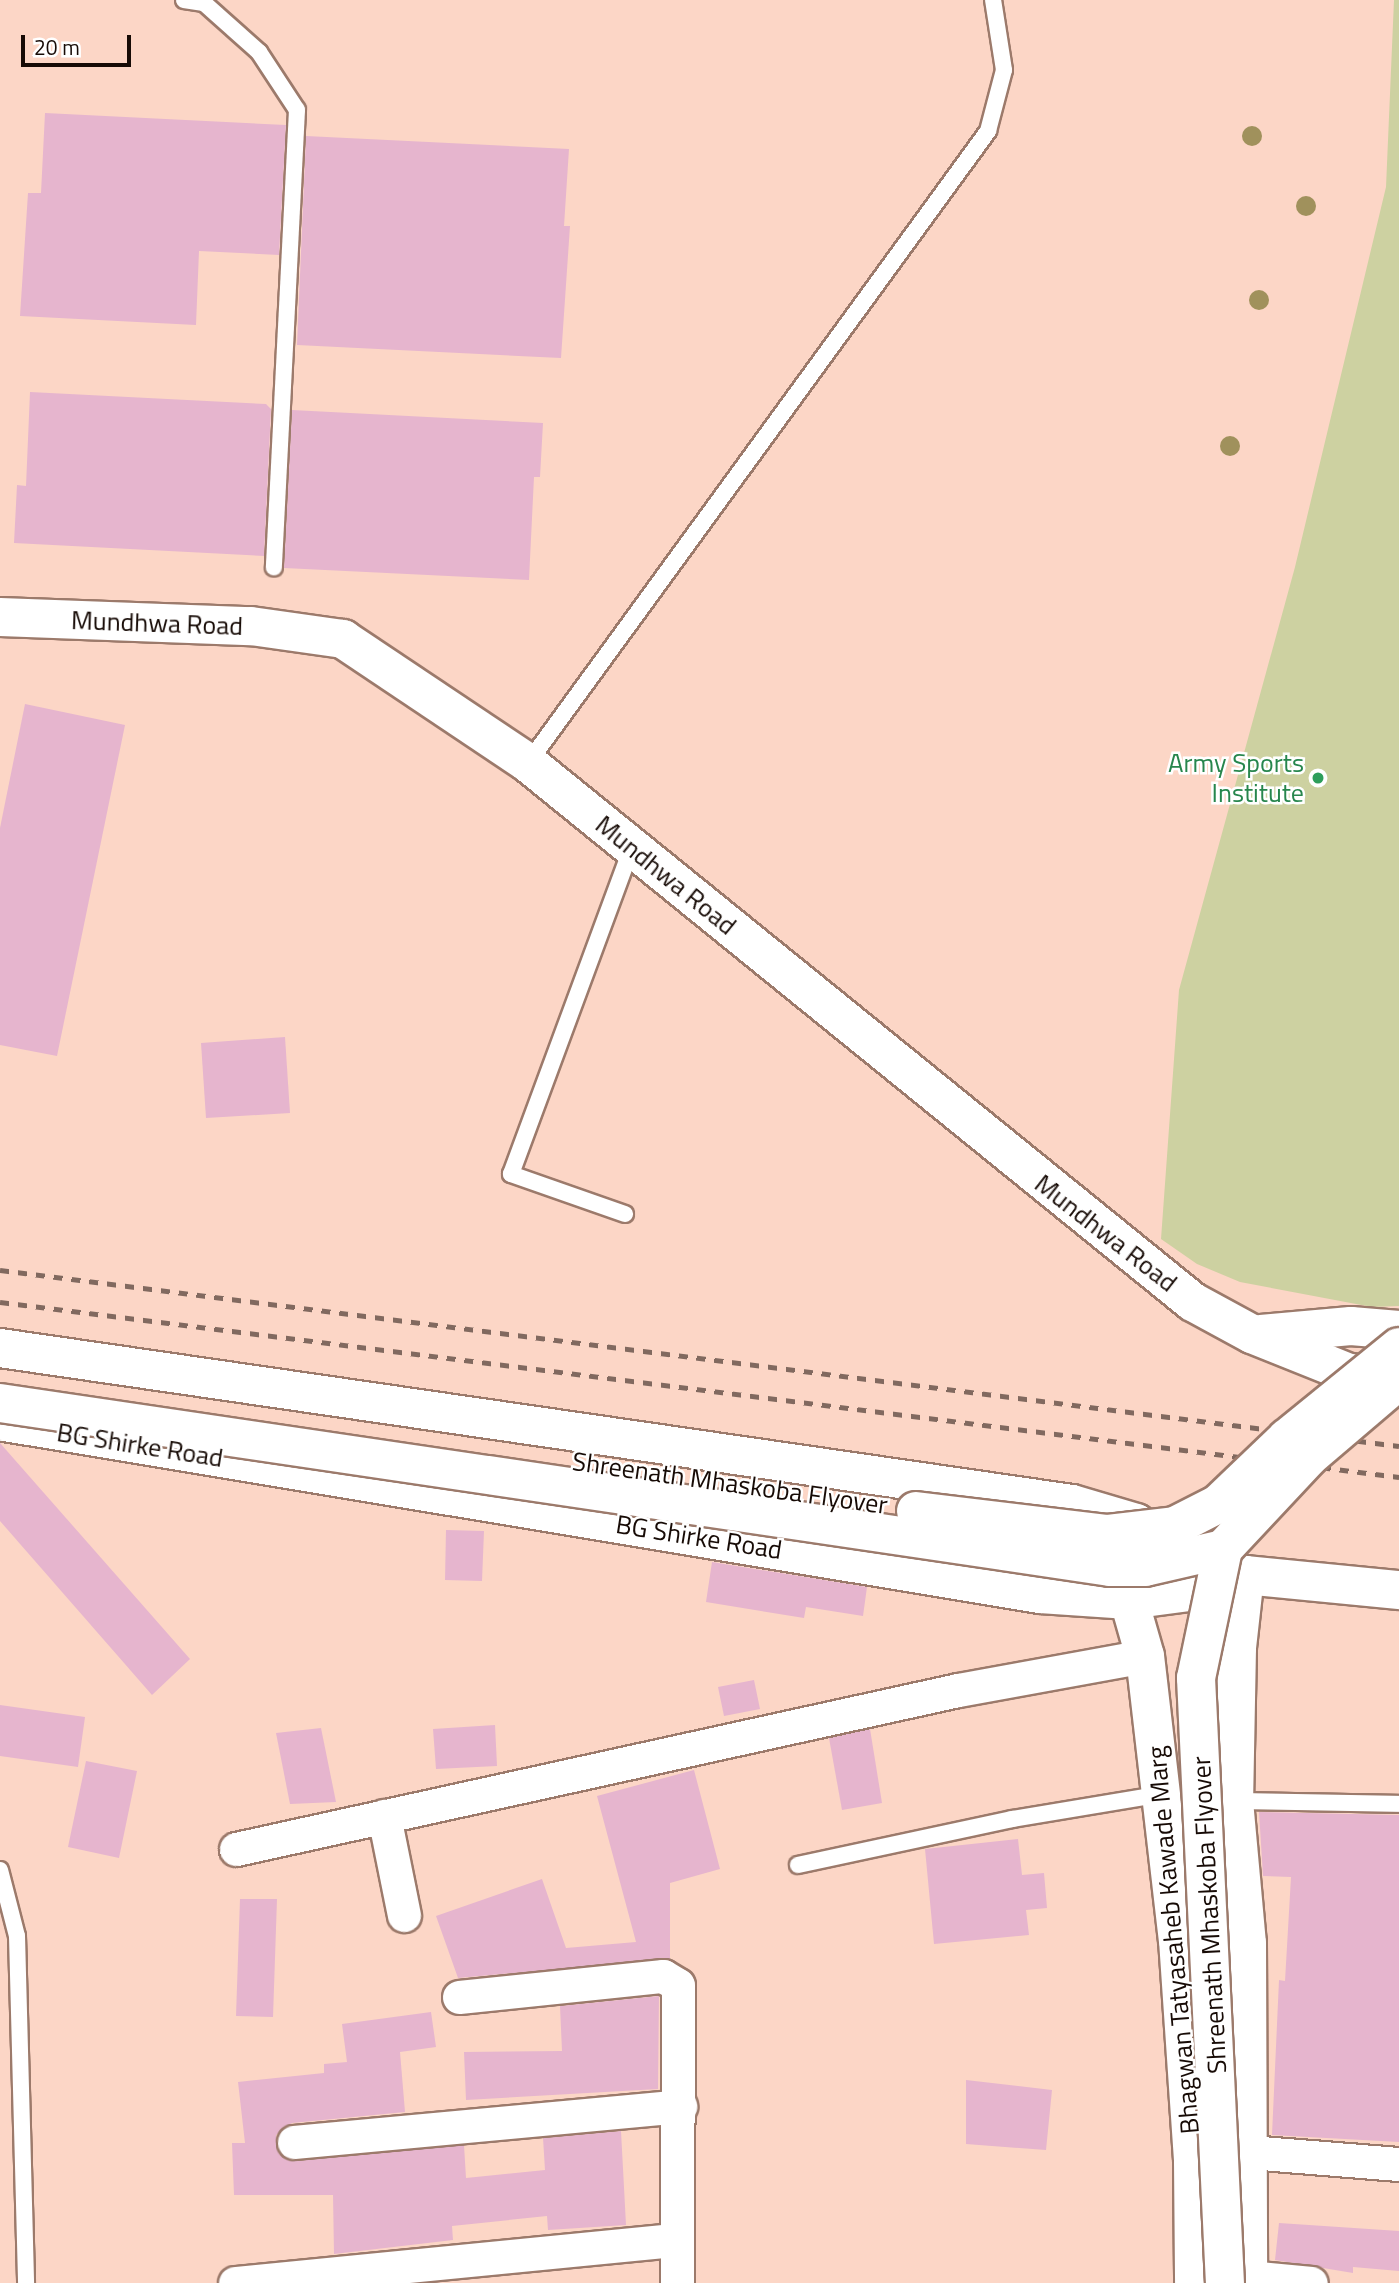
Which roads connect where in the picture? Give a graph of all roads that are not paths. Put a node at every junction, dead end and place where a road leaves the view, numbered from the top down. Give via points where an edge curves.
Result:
1 (184, 0) edge
2 (993, 0) edge
3 (274, 567) dead end
4 (0, 617) edge
5 (528, 763) junction
6 (632, 847) junction
7 (625, 1214) dead end
8 (1399, 1330) edge
9 (1252, 1334) junction
10 (1399, 1347) edge
11 (0, 1348) edge
12 (0, 1376) edge
13 (1399, 1379) edge
14 (0, 1403) edge
15 (0, 1422) edge
16 (1234, 1562) junction
17 (1399, 1590) edge
18 (1189, 1592) junction
19 (1129, 1600) junction
20 (1145, 1656) junction
21 (1163, 1794) junction
22 (1234, 1801) junction
23 (1399, 1804) edge
24 (384, 1816) junction
25 (236, 1849) dead end
26 (798, 1865) dead end
27 (0, 1870) edge
28 (404, 1915) dead end
29 (17, 1936) junction
30 (0, 1937) edge
31 (459, 1997) dead end
32 (680, 2106) junction
33 (294, 2142) dead end
34 (1249, 2152) junction
35 (1399, 2164) edge
36 (676, 2240) junction
37 (1241, 2281) edge
38 (26, 2283) edge
39 (235, 2283) edge
40 (677, 2283) edge
41 (1194, 2283) edge
42 (1311, 2283) edge

1 - 3 lane via 204,3 259,52 297,110
2 - 5 lane via 1004,70 988,131
4 - 5 street, Mundhwa Road via 251,626 344,639
5 - 6 street, Mundhwa Road
6 - 7 lane via 511,1174
6 - 9 street, Mundhwa Road via 1193,1302
8 - 9 street via 1351,1326
9 - 13 street, Mundhwa Road via 1349,1373
10 - 12 street, Shreenath Mhaskoba Flyover, bridge via 1297,1429 1218,1504 1175,1526 1106,1534 924,1512
11 - 18 street via 1072,1504 1136,1522
13 - 16 street, bridge via 1308,1457
14 - 16 street, Shreenath Mhaskoba Flyover, bridge via 1110,1567
15 - 19 street, BG Shirke Road via 1040,1594
16 - 17 street, BG Shirke Road
16 - 18 street, BG Shirke Road
16 - 22 street
16 - 37 street, Shreenath Mhaskoba Flyover, bridge via 1196,1678
18 - 19 street, BG Shirke Road
19 - 20 street, Bhagwan Tatyasaheb Kawade Marg
20 - 21 street, Bhagwan Tatyasaheb Kawade Marg
20 - 24 street via 958,1690
21 - 26 lane via 1012,1819
21 - 41 street, Bhagwan Tatyasaheb Kawade Marg via 1191,2133
22 - 23 lane
22 - 34 street via 1247,1943
24 - 25 street
24 - 28 street
27 - 29 lane
29 - 30 lane
29 - 38 lane
31 - 32 street via 673,1978 679,1994
32 - 33 street
32 - 36 street
34 - 35 street
34 - 37 street
36 - 39 street
36 - 40 street
37 - 42 street

